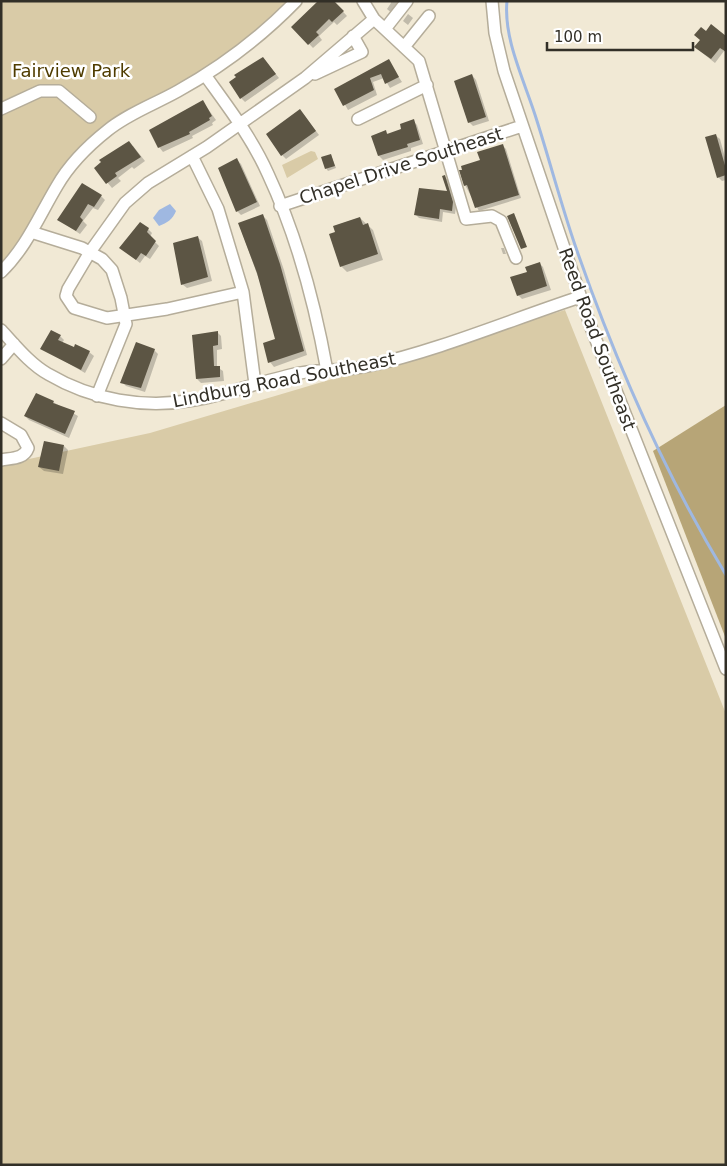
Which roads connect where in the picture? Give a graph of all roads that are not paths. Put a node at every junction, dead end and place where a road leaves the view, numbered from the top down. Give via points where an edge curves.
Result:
1 (296, 1) edge
2 (363, 1) edge
3 (407, 1) edge
4 (492, 1) edge
5 (429, 16) dead end
6 (374, 19) junction
7 (385, 29) junction
8 (353, 36) junction
9 (404, 47) junction
10 (205, 75) junction
11 (305, 78) junction
12 (427, 85) junction
13 (1, 109) edge
14 (90, 116) dead end
15 (358, 119) dead end
16 (240, 124) junction
17 (522, 126) junction
18 (447, 150) junction
19 (192, 156) junction
20 (280, 206) junction
21 (31, 232) junction
22 (90, 252) junction
23 (516, 258) dead end
24 (1, 272) edge
25 (243, 292) junction
26 (580, 297) junction
27 (125, 313) junction
28 (1, 330) edge
29 (14, 344) junction
30 (1, 359) edge
31 (328, 370) junction
32 (255, 384) junction
33 (98, 396) junction
34 (1, 422) edge
35 (1, 460) edge
36 (726, 669) edge

1 - 10 street via 246,46
2 - 6 street
3 - 7 street
4 - 17 street, Reed Road Southeast via 498,50
5 - 9 street
6 - 7 street
6 - 8 street
7 - 9 street
8 - 11 street
8 - 11 street via 362,52
9 - 12 street via 420,60
10 - 16 street
10 - 21 street via 107,130 81,155 58,185
11 - 16 street
12 - 15 street
12 - 18 street
13 - 14 street via 40,91 59,92
16 - 19 street
16 - 20 street via 268,174
17 - 18 street, Chapel Drive Southeast
17 - 26 street, Reed Road Southeast
18 - 20 street, Chapel Drive Southeast
18 - 23 street via 466,219 492,216 501,221
19 - 22 street via 148,183 125,203
19 - 25 street via 218,209
20 - 31 street via 316,313
21 - 22 street
21 - 24 street via 13,261
22 - 27 street via 102,258 112,270
22 - 27 street via 68,289 68,302 74,308 107,318
25 - 27 street via 167,309
25 - 32 street
26 - 31 street, Lindburg Road Southeast via 411,354 366,366
26 - 36 street, Reed Road Southeast
27 - 33 street via 126,324
28 - 29 street, Lindburg Road Southeast
29 - 30 street
29 - 33 street, Lindburg Road Southeast via 47,374
31 - 32 street, Lindburg Road Southeast
32 - 33 street, Lindburg Road Southeast via 196,400 164,404
34 - 35 street via 21,435 28,448 20,457

